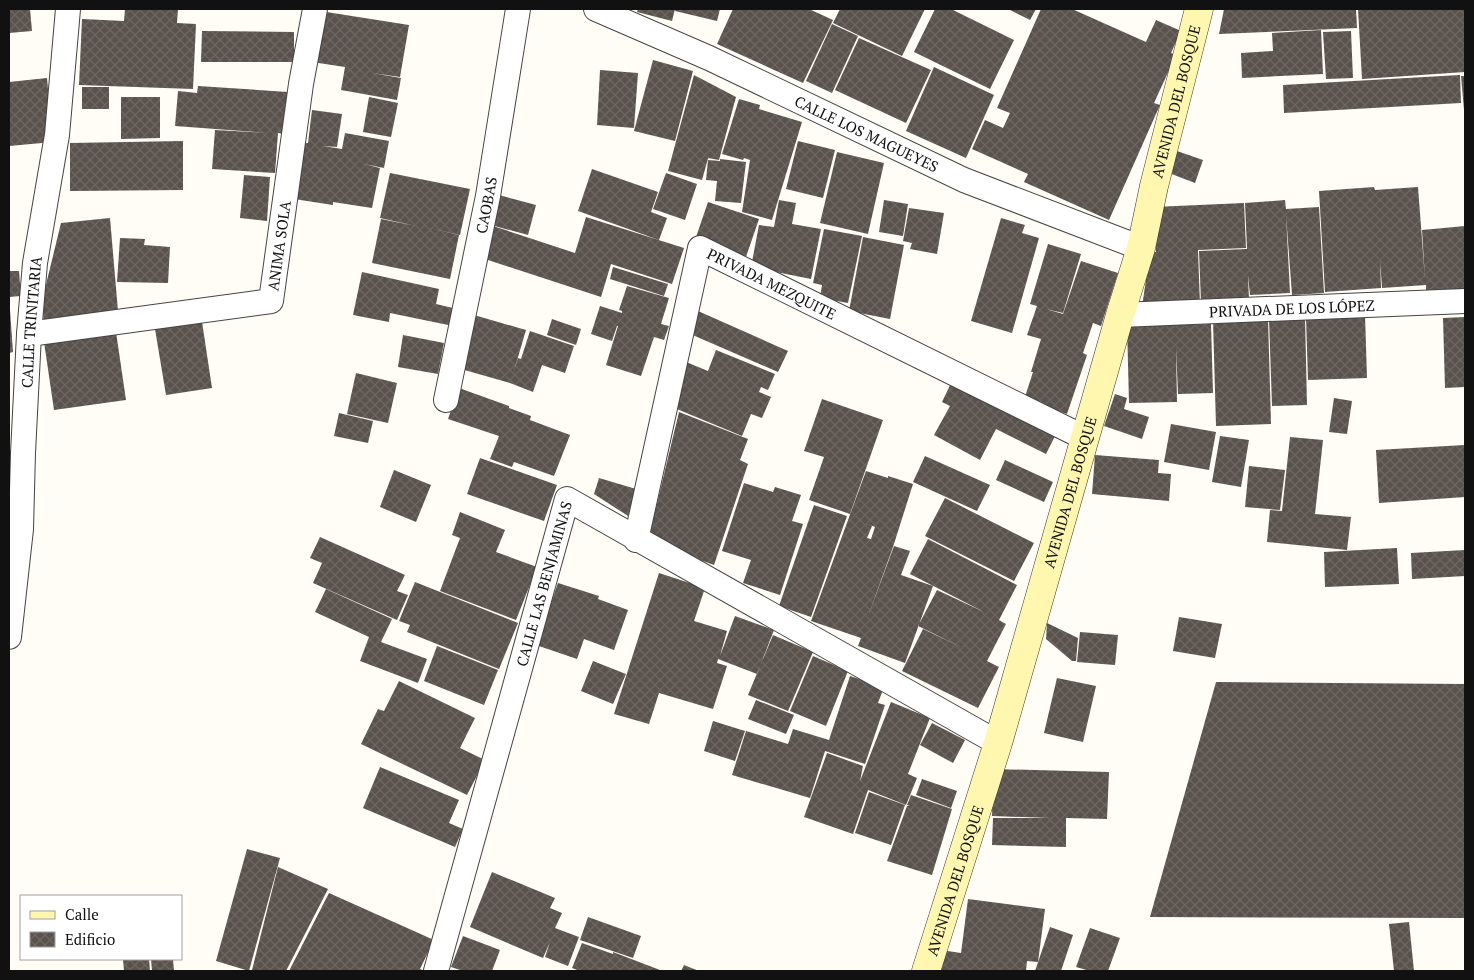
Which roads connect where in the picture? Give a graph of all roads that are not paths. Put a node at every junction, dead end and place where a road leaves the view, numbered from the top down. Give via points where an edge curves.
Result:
1 (68, 9) edge
2 (315, 9) edge
3 (518, 9) edge
4 (596, 9) edge
5 (1199, 9) edge
6 (1141, 248) junction
7 (1465, 302) edge
8 (1120, 314) junction
9 (29, 334) junction
10 (446, 400) dead end
11 (1085, 438) junction
12 (636, 540) junction
13 (9, 637) edge
14 (998, 743) junction
15 (436, 971) edge
16 (926, 971) edge

1 - 9 street, CALLE TRINITARIA via 57,135 36,263
2 - 9 street, ANIMA SOLA via 301,84 271,300
3 - 10 street, CAOBAS via 488,196
4 - 6 street, CALLE LOS MAGUEYES via 709,58 964,180
5 - 6 street, AVENIDA DEL BOSQUE
6 - 8 street, AVENIDA DEL BOSQUE
7 - 8 street, PRIVADA DE LOS LÓPEZ
8 - 11 street, AVENIDA DEL BOSQUE
9 - 13 street, CALLE TRINITARIA via 21,529
11 - 12 street, PRIVADA MEZQUITE via 700,248
11 - 14 street, AVENIDA DEL BOSQUE
12 - 14 street, CALLE LAS BENJAMINAS
12 - 15 street, CALLE LAS BENJAMINAS via 567,499
14 - 16 street, AVENIDA DEL BOSQUE

